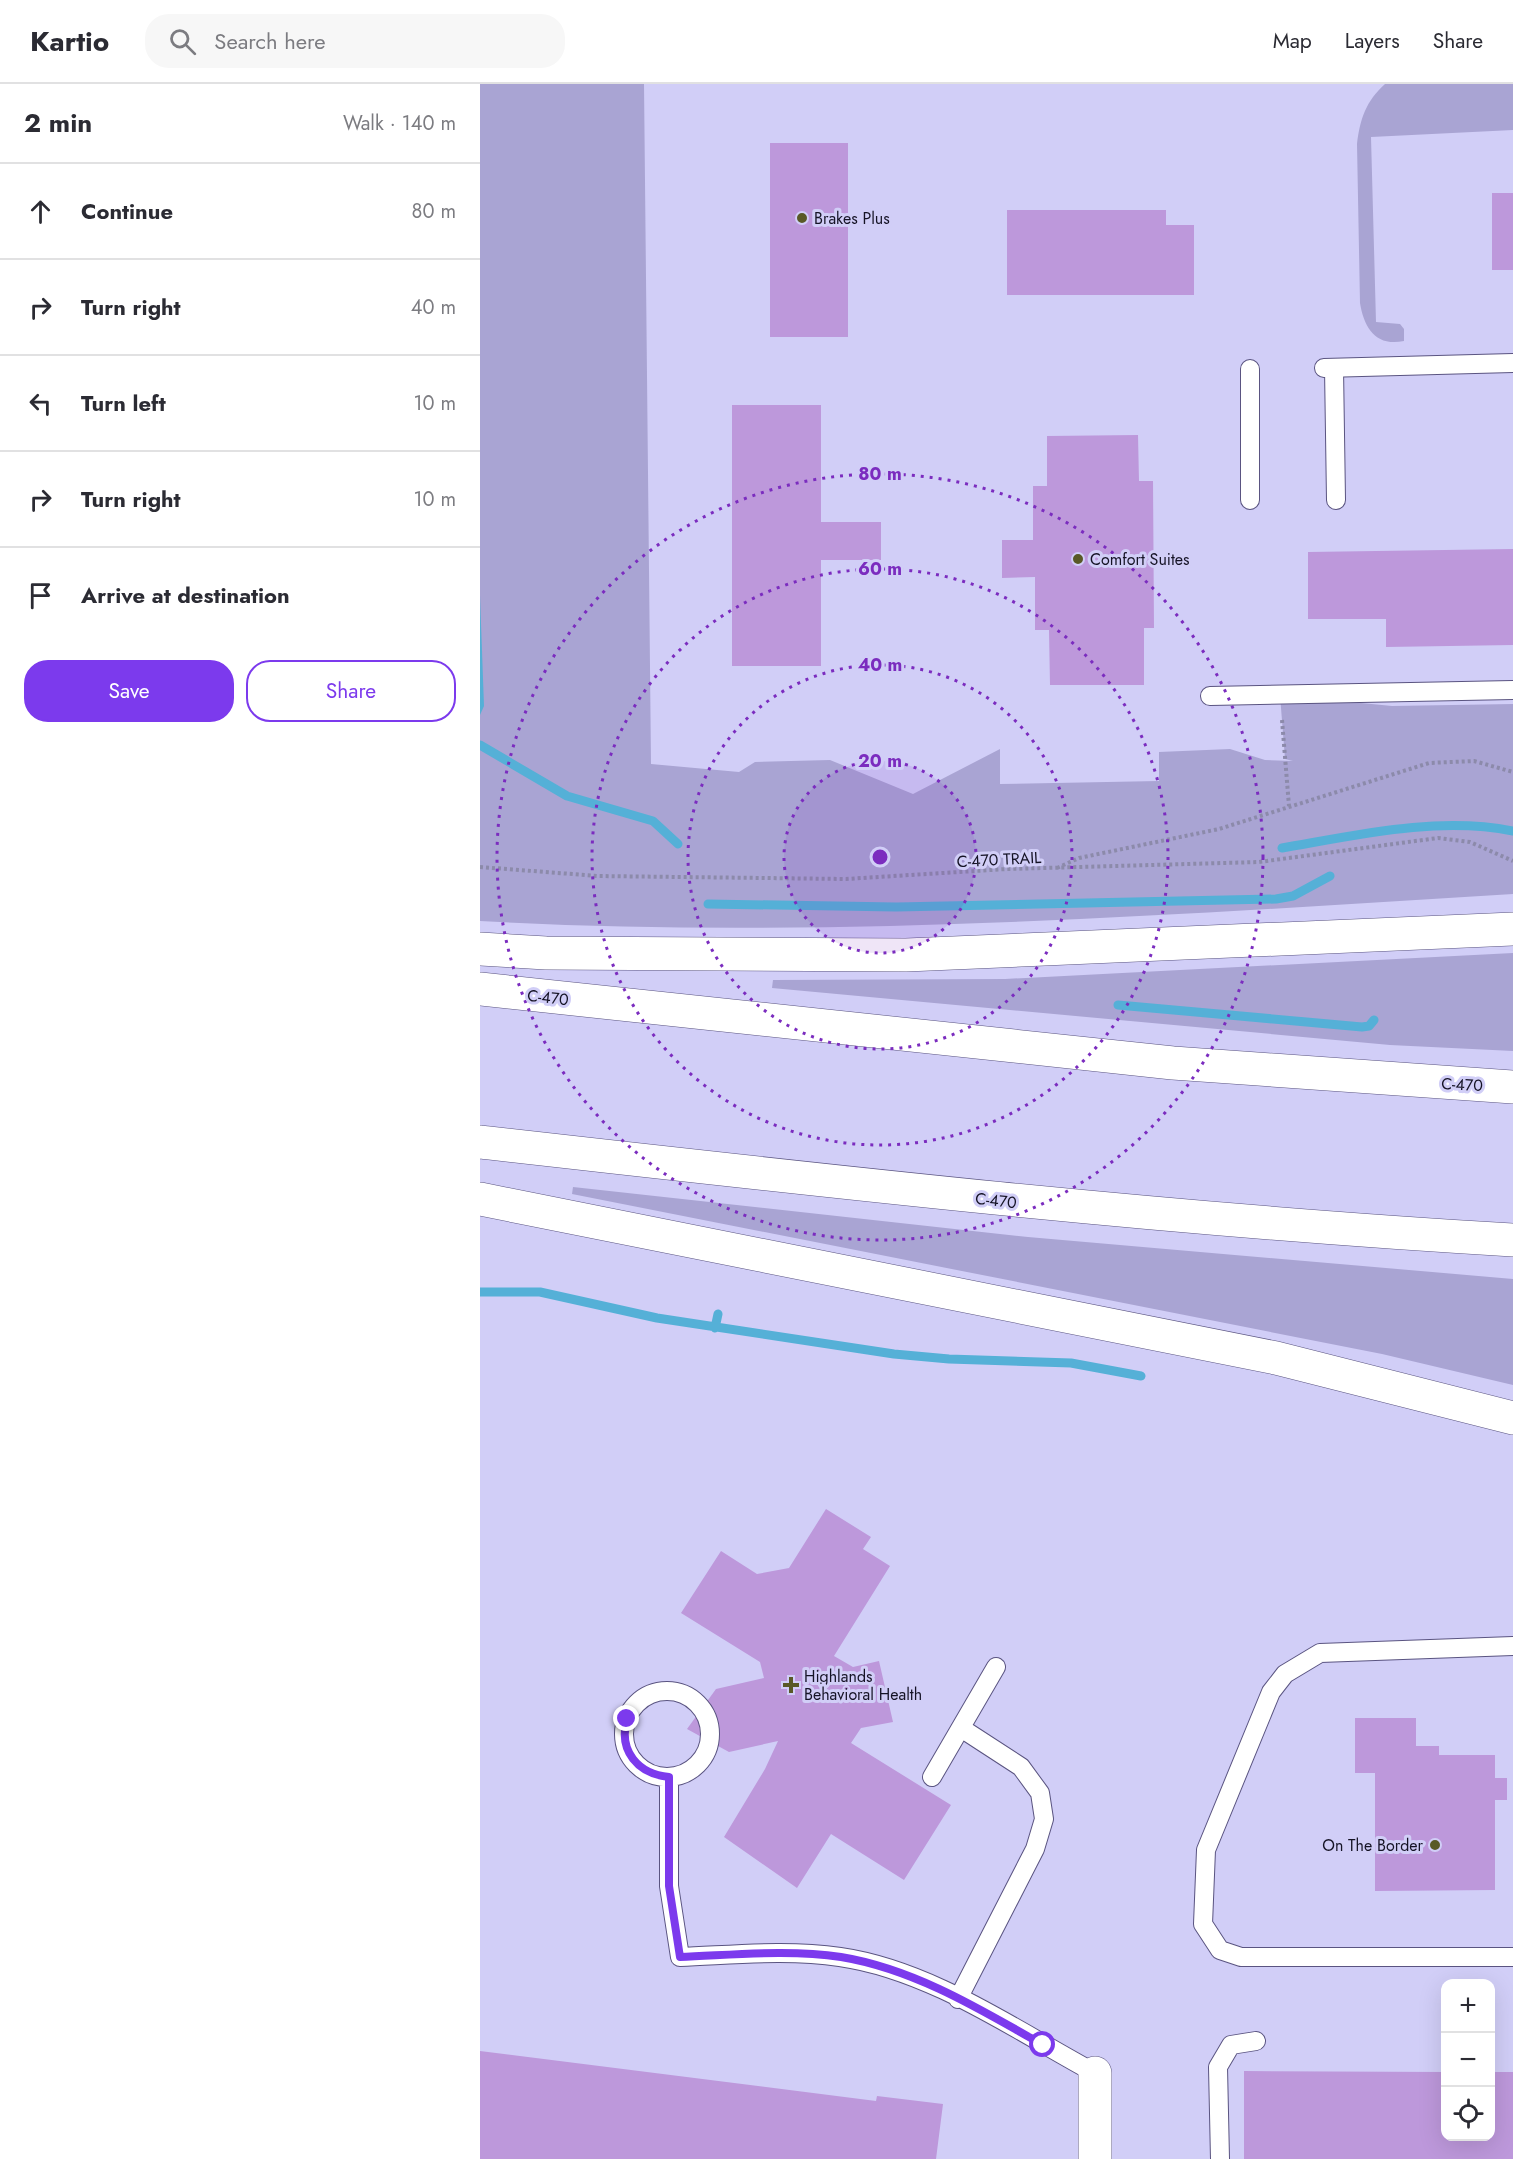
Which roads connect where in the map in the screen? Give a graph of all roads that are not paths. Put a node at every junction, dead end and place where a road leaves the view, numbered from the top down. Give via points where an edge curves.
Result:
1 (1513, 363) edge
2 (1250, 369) dead end
3 (1250, 500) dead end
4 (1336, 500) dead end
5 (1513, 690) edge
6 (1210, 696) dead end
7 (1513, 929) edge
8 (480, 949) edge
9 (480, 989) edge
10 (1513, 1087) edge
11 (480, 1142) edge
12 (480, 1199) edge
13 (1513, 1240) edge
14 (1513, 1419) edge
15 (1513, 1646) edge
16 (996, 1667) dead end
17 (961, 1728) junction
18 (669, 1777) junction
19 (932, 1777) dead end
20 (1513, 1957) edge
21 (958, 1999) junction
22 (1256, 2041) dead end
23 (1095, 2073) joint
24 (1095, 2159) edge
25 (1220, 2159) edge

1 - 4 lane via 1329,368
2 - 3 lane
5 - 6 lane
7 - 8 main road via 906,955 546,953
9 - 10 main road, C-470 via 1173,1063
11 - 13 main road, C-470 via 1013,1202 1261,1224
12 - 14 main road via 1276,1358
15 - 20 lane via 1320,1653 1285,1674 1271,1692 1206,1850 1203,1924 1220,1950 1241,1957
16 - 17 lane
17 - 19 lane
17 - 21 lane via 1022,1767 1040,1793 1044,1820 1035,1849
18 - 18 lane via 686,1773 699,1762 710,1738 708,1723 688,1697 672,1692 655,1693 636,1705 627,1719 624,1735 638,1766 652,1775
18 - 21 lane via 669,1886 680,1957 838,1957 907,1975
21 - 23 lane
22 - 25 lane via 1231,2045 1218,2067
23 - 24 main road

